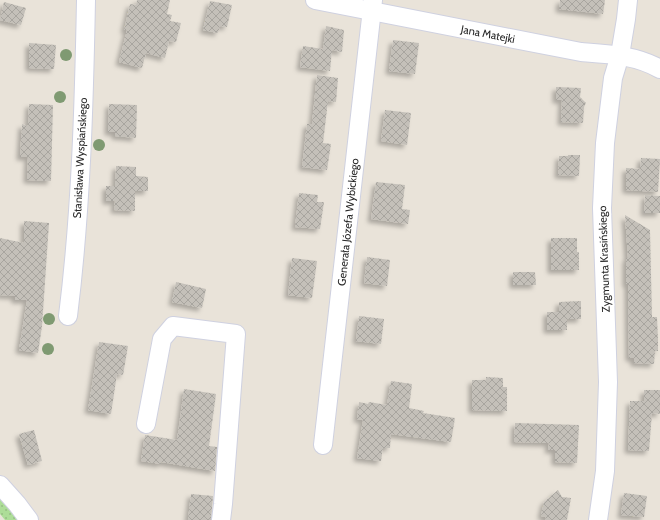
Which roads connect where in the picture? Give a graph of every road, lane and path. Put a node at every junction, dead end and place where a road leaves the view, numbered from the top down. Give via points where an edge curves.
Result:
1 (86, 0) edge
2 (315, 0) edge
3 (628, 0) edge
4 (372, 6) edge
5 (620, 55) junction
6 (660, 69) edge
7 (68, 316) dead end
8 (146, 424) dead end
9 (323, 445) dead end
10 (0, 485) edge
11 (29, 520) edge
12 (221, 520) edge
13 (598, 520) edge

1 - 7 street, Stanisława Wyspiańskiego via 86,51 77,218
2 - 4 street, Jana Matejki
3 - 5 street, Zygmunta Krasińskiego
4 - 5 street, Jana Matejki via 581,52
4 - 9 street, Generała Józefa Wybickiego
5 - 6 street, Jana Matejki
5 - 13 street, Zygmunta Krasińskiego via 613,78 606,136 602,208 608,382 605,471
8 - 12 street via 162,339 174,326 236,334
10 - 11 street

